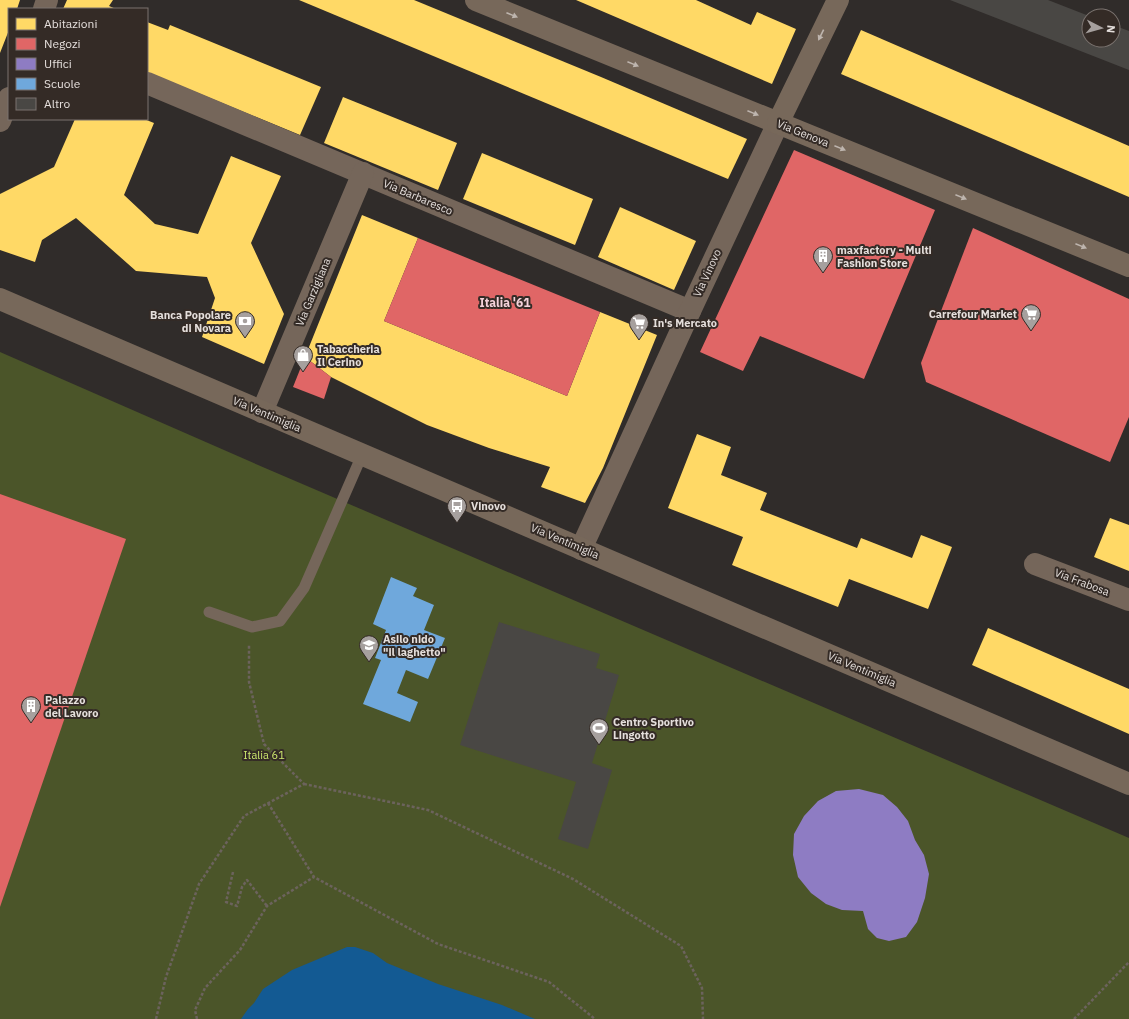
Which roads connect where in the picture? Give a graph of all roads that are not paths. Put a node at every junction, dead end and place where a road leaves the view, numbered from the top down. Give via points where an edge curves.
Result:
1 (476, 0) edge
2 (838, 0) edge
3 (148, 83) edge
4 (8, 101) edge
5 (0, 121) edge
6 (778, 123) junction
7 (363, 173) junction
8 (1129, 266) edge
9 (0, 299) edge
10 (690, 311) junction
11 (262, 412) junction
12 (362, 455) junction
13 (581, 549) junction
14 (1035, 564) dead end
15 (1129, 600) edge
16 (210, 612) dead end
17 (1129, 784) edge

1 -> 6 street, Via Genova
2 -> 6 street, Via Vinovo
3 - 7 street, Via Barbaresco
4 - 5 street
6 -> 8 street, Via Genova
6 - 10 street, Via Vinovo
7 - 10 street, Via Barbaresco
7 - 11 street, Via Garzigliana
9 - 11 street, Via Ventimiglia
10 - 13 street, Via Vinovo
11 - 12 street, Via Ventimiglia
12 - 13 street, Via Ventimiglia
12 - 16 lane via 304,588 280,620 252,627
13 - 17 street, Via Ventimiglia
14 - 15 street, Via Frabosa

